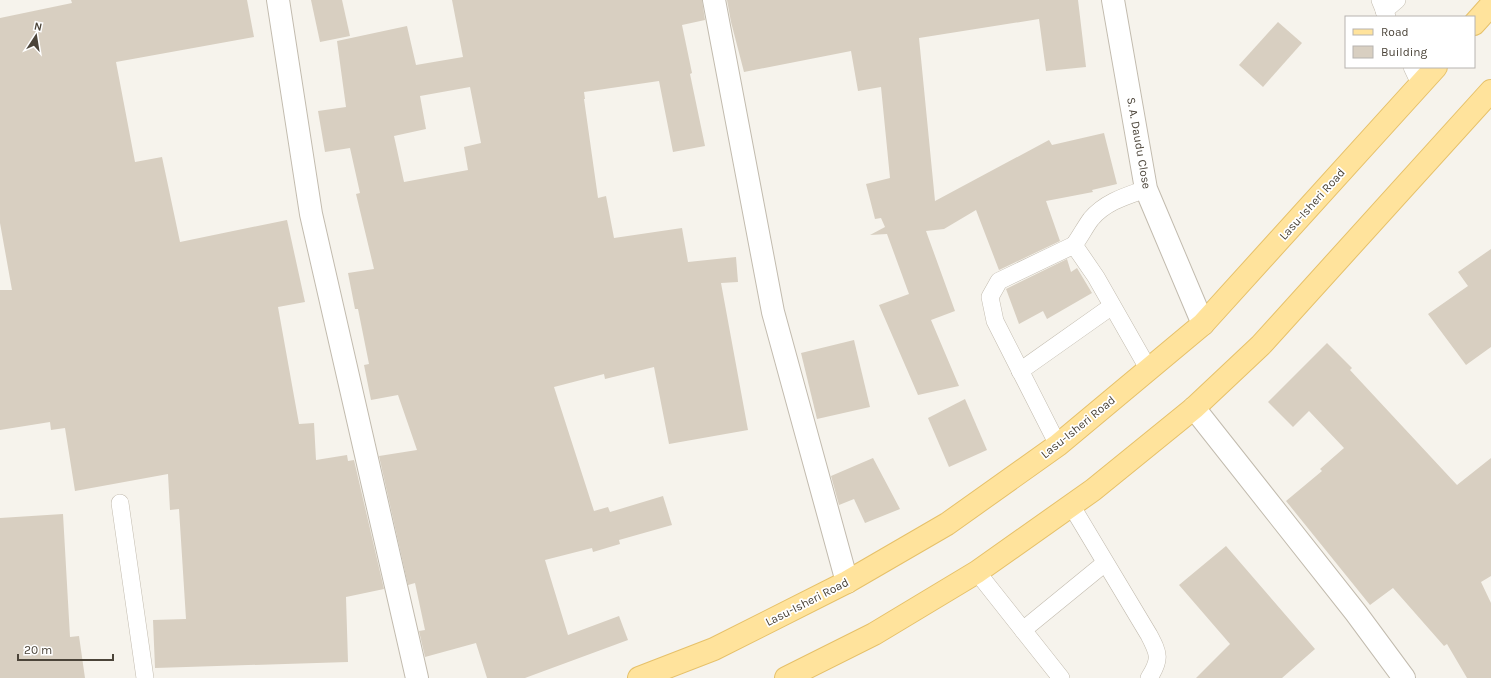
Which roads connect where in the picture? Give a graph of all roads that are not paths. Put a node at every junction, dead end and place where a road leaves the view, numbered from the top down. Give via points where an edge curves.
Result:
1 (278, 0) edge
2 (714, 0) edge
3 (1113, 0) edge
4 (1397, 0) edge
5 (1491, 5) edge
6 (1383, 9) edge
7 (1475, 23) edge
8 (1434, 68) edge
9 (1416, 75) edge
10 (1491, 91) edge
11 (1146, 189) junction
12 (1074, 245) junction
13 (1112, 306) junction
14 (1203, 324) junction
15 (1149, 370) junction
16 (1020, 371) junction
17 (1194, 408) junction
18 (1058, 445) junction
19 (120, 503) dead end
20 (1071, 505) junction
21 (1105, 563) junction
22 (977, 572) junction
23 (847, 582) junction
24 (1023, 630) junction
25 (145, 678) edge
26 (417, 678) edge
27 (639, 678) edge
28 (786, 678) edge
29 (1061, 678) edge
30 (1149, 678) edge
31 (1404, 678) edge

1 - 26 street via 311,214
2 - 23 street via 773,312
3 - 11 street, S. A. Daudu Close
4 - 6 lane
5 - 7 main road
8 - 9 main road, Lasu-Isheri Road
9 - 14 main road, Lasu-Isheri Road
10 - 17 main road via 1261,345
11 - 12 lane via 1113,201 1103,208 1091,219
11 - 14 street, S. A. Daudu Close
12 - 13 lane
12 - 16 lane via 999,281 990,297 995,321
13 - 15 lane
13 - 16 lane
14 - 15 main road, Lasu-Isheri Road
15 - 18 main road, Lasu-Isheri Road
16 - 18 lane
17 - 20 main road
17 - 31 street via 1356,613
18 - 23 main road, Lasu-Isheri Road via 947,524
19 - 25 lane
20 - 21 lane
20 - 22 main road
21 - 24 lane
21 - 30 lane via 1157,652 1156,667
22 - 24 lane
22 - 28 main road via 874,634
23 - 27 main road, Lasu-Isheri Road via 714,649
24 - 29 lane

